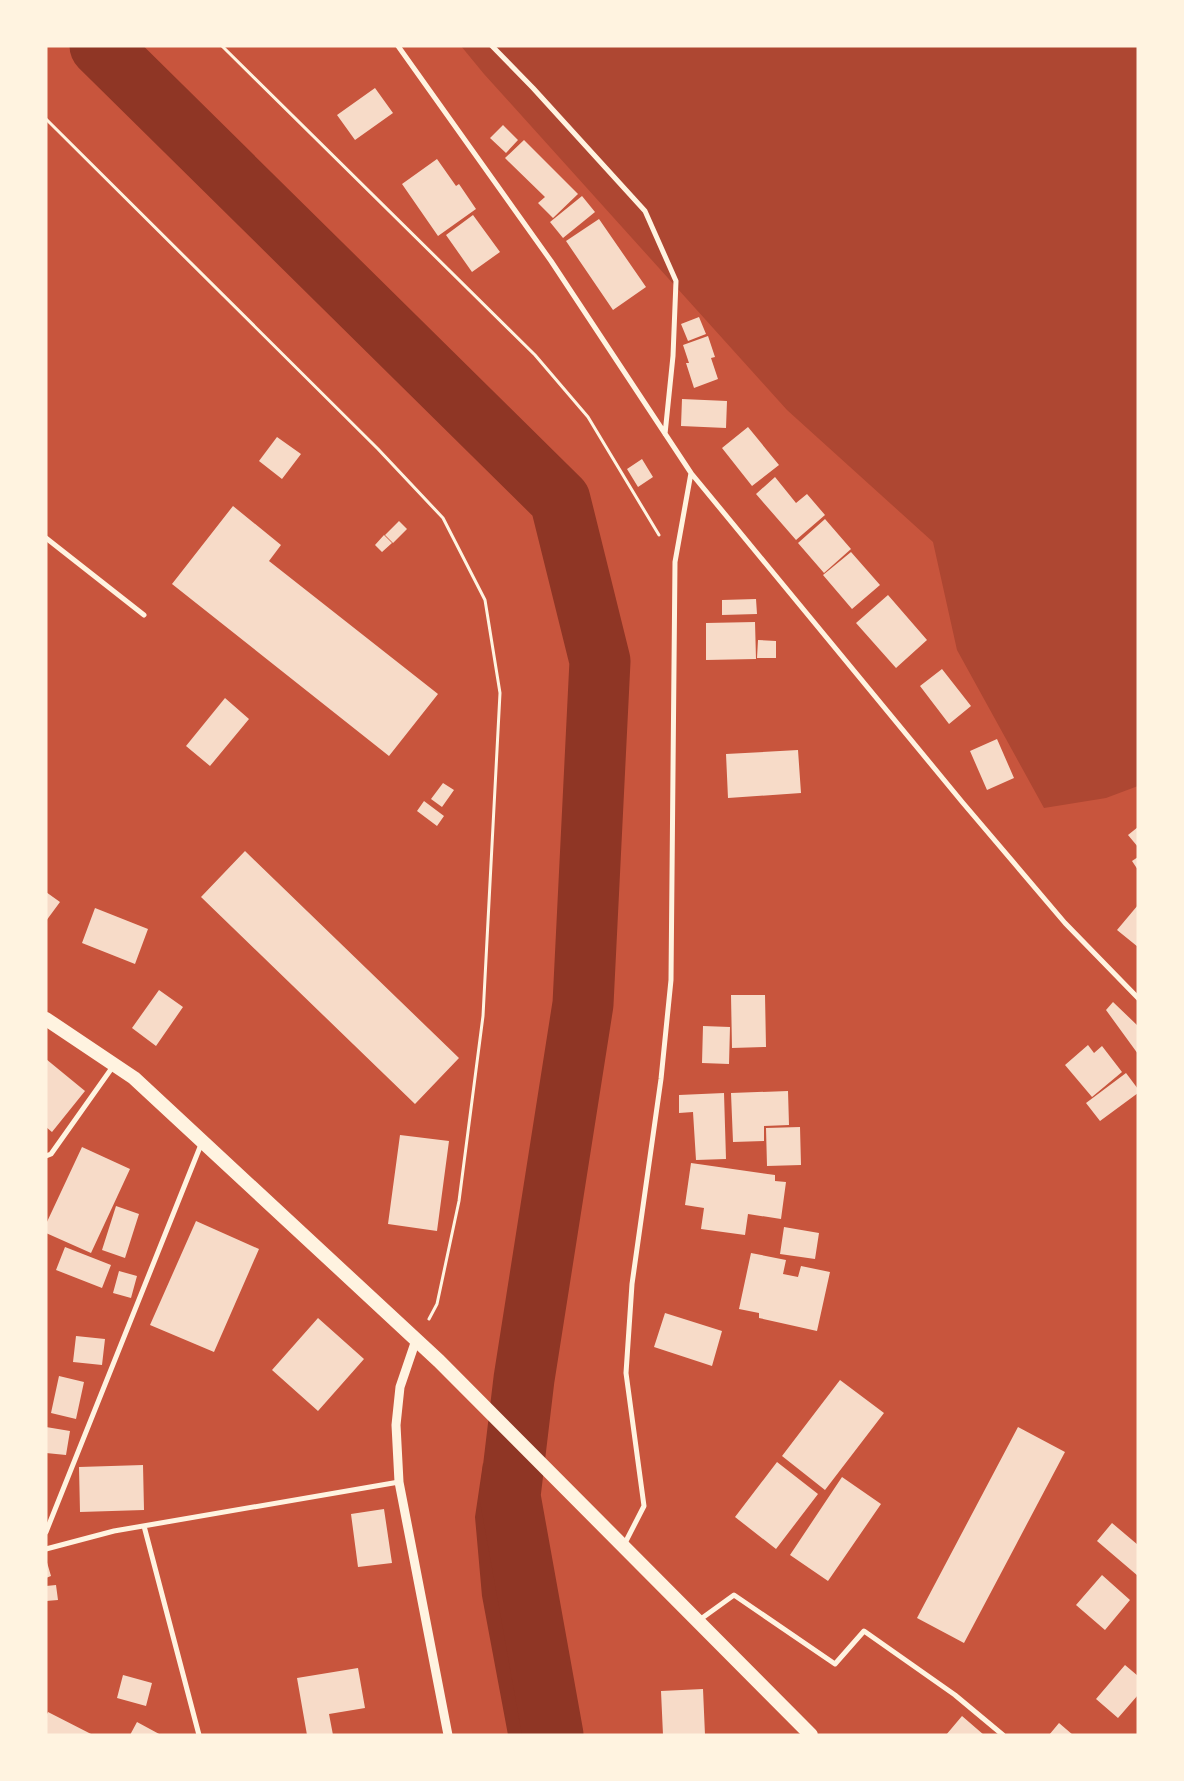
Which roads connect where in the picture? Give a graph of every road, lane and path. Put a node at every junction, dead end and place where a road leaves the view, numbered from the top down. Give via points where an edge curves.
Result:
1 (222, 46) edge
2 (398, 46) edge
3 (492, 46) edge
4 (46, 119) edge
5 (665, 434) junction
6 (691, 473) junction
7 (46, 538) edge
8 (675, 562) junction
9 (144, 615) dead end
10 (1138, 998) edge
11 (46, 1019) edge
12 (114, 1065) junction
13 (202, 1141) junction
14 (46, 1156) edge
15 (416, 1340) junction
16 (399, 1482) junction
17 (144, 1526) junction
18 (46, 1532) edge
19 (623, 1547) junction
20 (46, 1548) edge
21 (697, 1622) junction
22 (199, 1735) edge
23 (448, 1735) edge
24 (811, 1735) edge
25 (1003, 1735) edge

1 - 8 path via 535,355 588,417
2 - 5 street via 551,261
3 - 5 street via 645,211 676,281
4 - 15 path via 371,442 443,518 485,600 500,694 483,1016 459,1201 437,1304
5 - 6 street
6 - 8 street
6 - 10 street via 962,803 1065,923
7 - 9 street
8 - 19 street via 671,980 661,1079 632,1284 626,1373 644,1506
11 - 12 highway
12 - 13 highway via 134,1078
12 - 14 street via 51,1154
13 - 15 highway
13 - 18 street
15 - 16 street via 400,1387 396,1425
15 - 19 highway
16 - 17 street
16 - 23 street
17 - 20 street
17 - 22 street
19 - 21 highway
21 - 24 highway
21 - 25 street via 734,1594 835,1664 864,1631 956,1695

